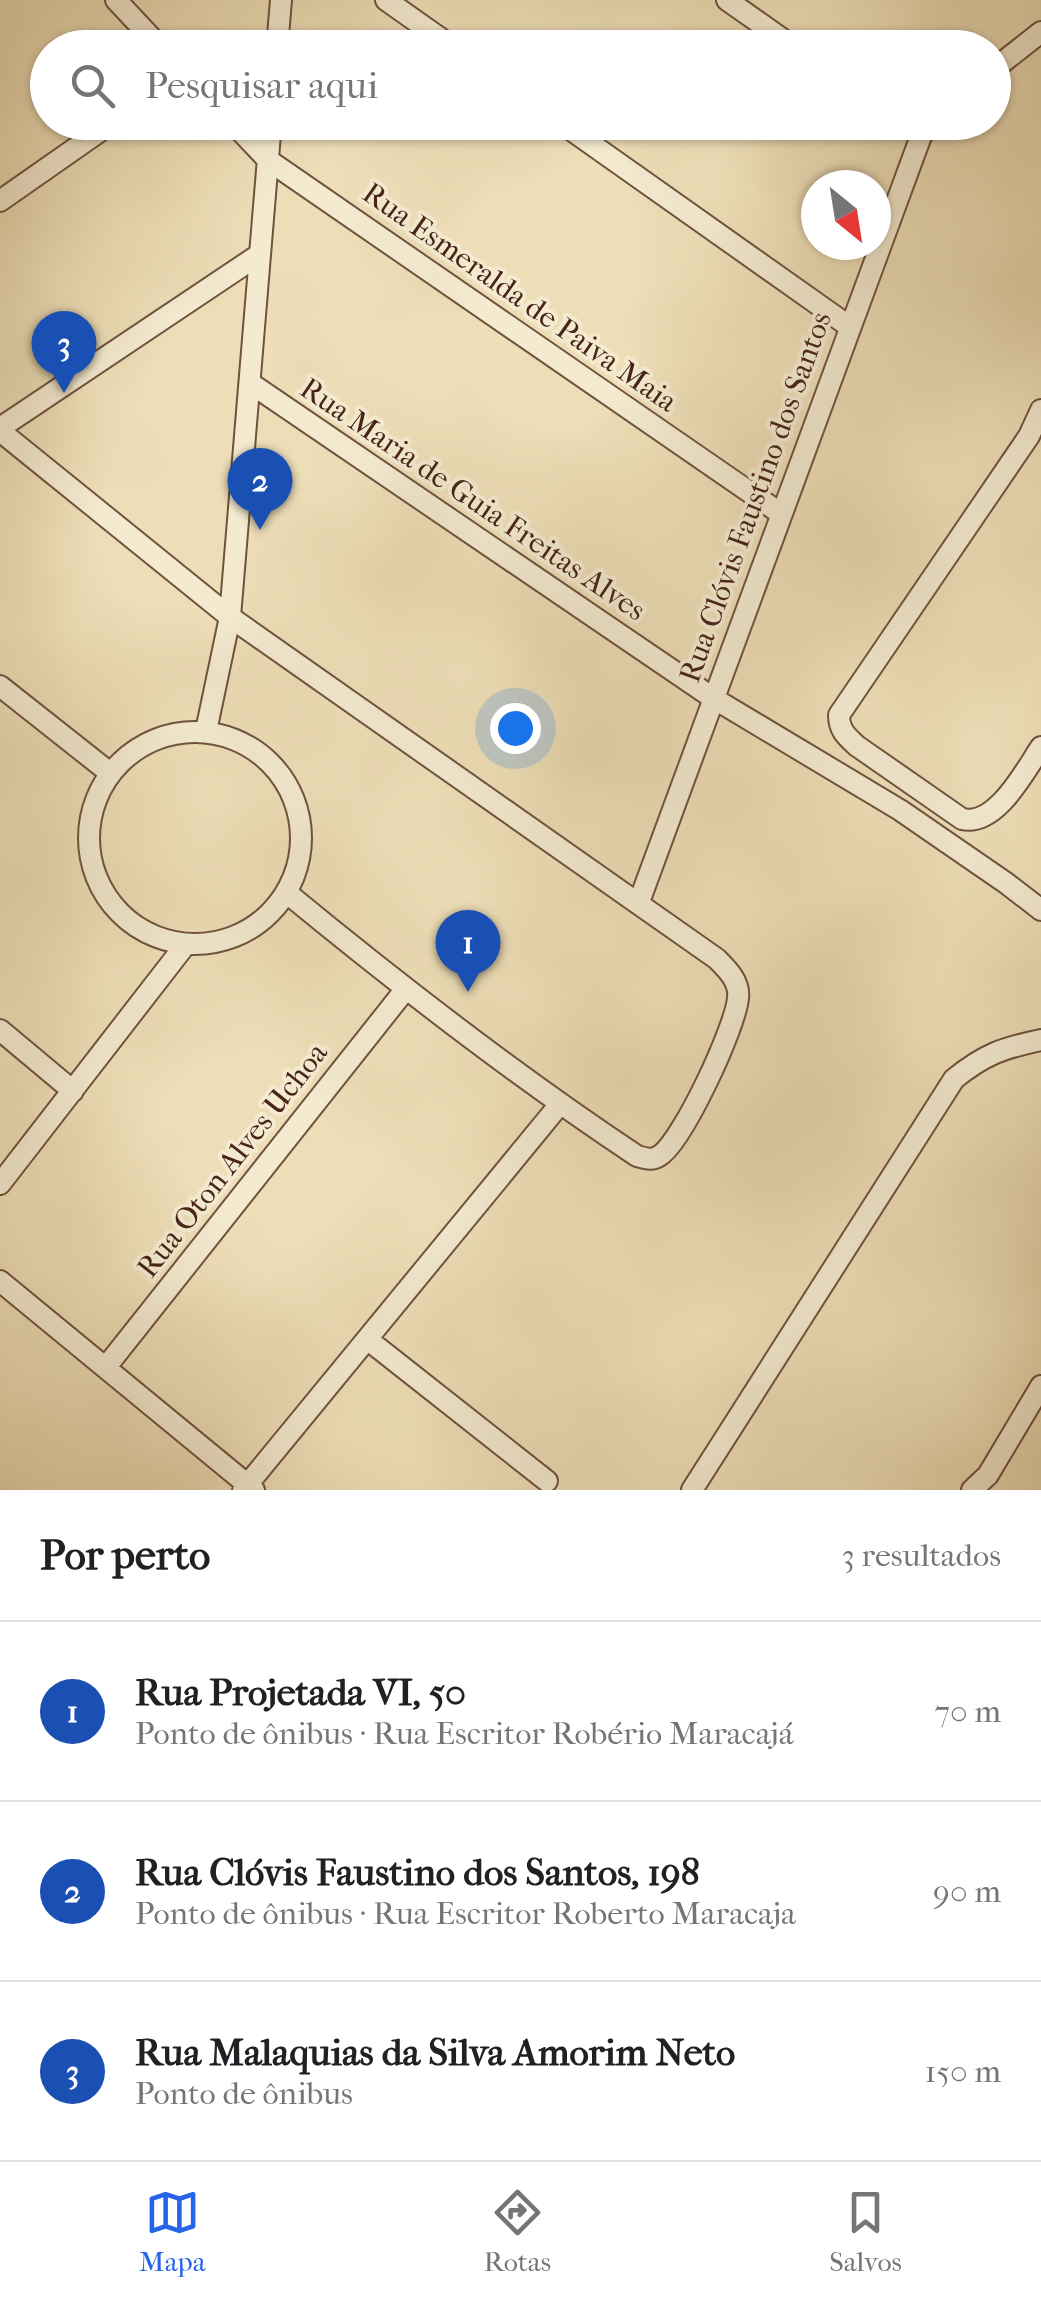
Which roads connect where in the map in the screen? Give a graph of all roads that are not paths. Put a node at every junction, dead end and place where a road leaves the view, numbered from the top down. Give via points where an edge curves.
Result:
1 (116, 0) edge
2 (282, 0) edge
3 (386, 0) edge
4 (728, 0) edge
5 (144, 30) edge
6 (280, 30) edge
7 (428, 30) edge
8 (770, 30) edge
9 (1041, 32) edge
10 (1011, 56) edge
11 (87, 140) edge
12 (249, 140) edge
13 (270, 140) edge
14 (585, 140) edge
15 (923, 140) edge
16 (268, 160) junction
17 (0, 201) edge
18 (260, 254) junction
19 (850, 327) junction
20 (250, 383) junction
21 (1041, 410) edge
22 (0, 429) edge
23 (780, 513) junction
24 (230, 617) junction
25 (0, 686) edge
26 (712, 698) junction
27 (206, 731) junction
28 (1041, 747) edge
29 (110, 773) junction
30 (287, 894) junction
31 (639, 902) junction
32 (1041, 910) edge
33 (186, 944) junction
34 (406, 990) junction
35 (0, 1030) edge
36 (1041, 1040) edge
37 (73, 1091) junction
38 (560, 1104) junction
39 (0, 1184) edge
40 (0, 1280) edge
41 (367, 1339) junction
42 (106, 1368) junction
43 (1041, 1386) edge
44 (547, 1482) dead end
45 (992, 1483) edge
46 (248, 1488) edge
47 (692, 1490) edge
48 (972, 1490) edge

1 - 5 street
2 - 6 street
3 - 7 street
4 - 8 street
9 - 10 street
11 - 17 street
12 - 16 street, Rua Esmeralda de Paiva Maia
13 - 16 street
14 - 19 street
15 - 19 street, Rua Clóvis Faustino dos Santos
16 - 18 street
16 - 23 street, Rua Esmeralda de Paiva Maia
18 - 20 street
18 - 22 street
19 - 23 street, Rua Clóvis Faustino dos Santos
20 - 24 street
20 - 26 street, Rua Maria de Guia Freitas Alves
21 - 28 street via 838,714 839,726 857,746 974,822 998,806
22 - 24 street
23 - 26 street, Rua Clóvis Faustino dos Santos
24 - 27 street
24 - 31 street
25 - 29 street
26 - 31 street, Rua Clóvis Faustino dos Santos
26 - 32 street, Rua Maria de Guia Freitas Alves via 900,810
27 - 29 street via 170,734 136,748
27 - 30 street via 241,740 270,760 292,790 302,824 300,860
29 - 33 street via 94,802 88,834 105,896 154,937
30 - 33 street via 243,933
30 - 34 street
31 - 38 street via 718,959 737,985 733,1019 697,1102 658,1157 637,1156
33 - 37 street
34 - 38 street
34 - 42 street, Rua Oton Alves Uchoa
35 - 37 street
36 - 47 street via 1005,1047 954,1079
37 - 39 street
38 - 41 street
40 - 42 street
41 - 44 street
41 - 46 street
42 - 46 street
43 - 45 street
45 - 48 street

